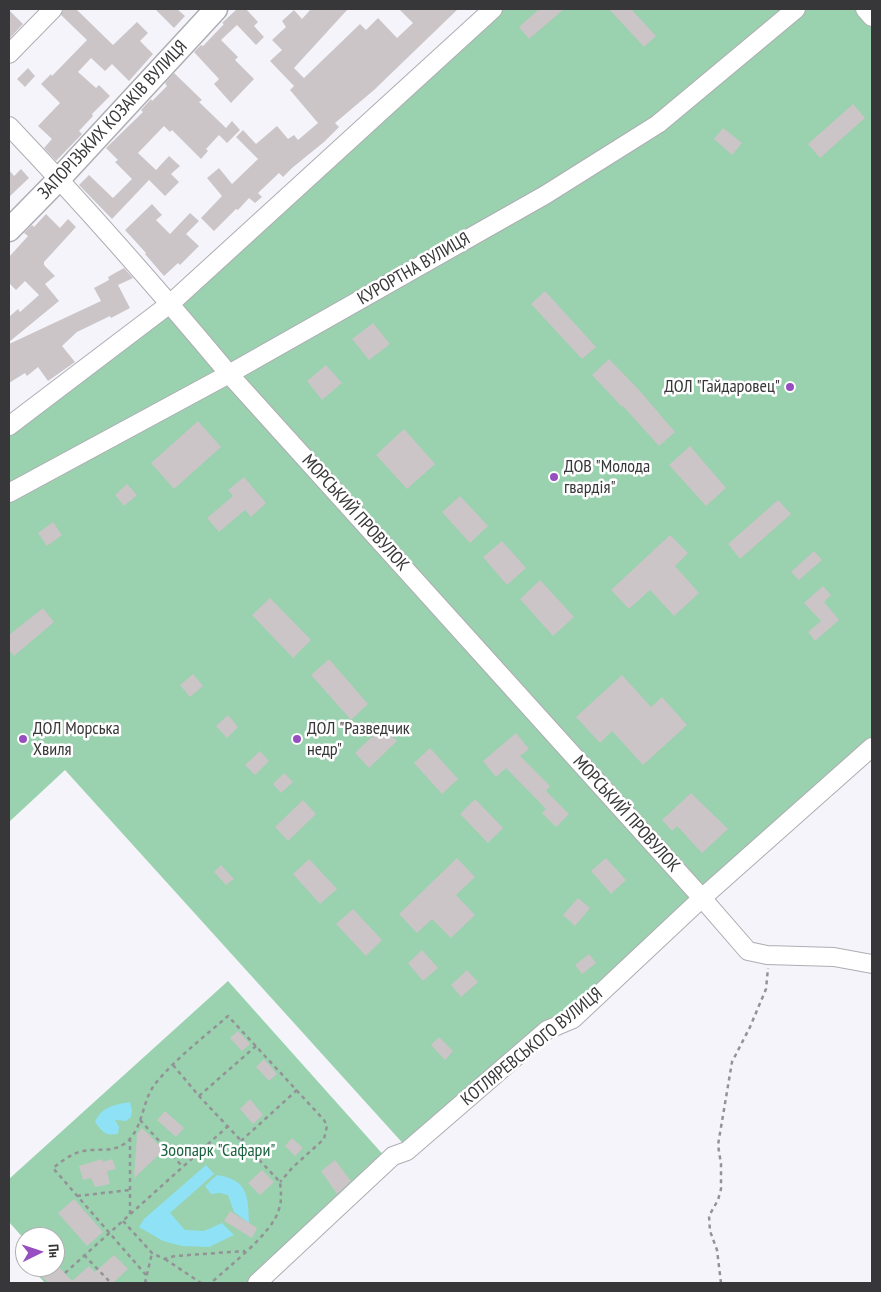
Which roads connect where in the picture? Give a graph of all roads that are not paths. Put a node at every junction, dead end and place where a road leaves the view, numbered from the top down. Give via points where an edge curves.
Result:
1 (53, 9) edge
2 (216, 9) edge
3 (493, 9) edge
4 (796, 9) edge
5 (865, 9) edge
6 (872, 17) edge
7 (9, 54) edge
8 (9, 126) edge
9 (59, 178) junction
10 (9, 230) edge
11 (170, 303) junction
12 (229, 374) junction
13 (9, 426) edge
14 (9, 493) edge
15 (872, 747) edge
16 (702, 898) junction
17 (872, 964) edge
18 (257, 1283) edge

1 - 7 street
2 - 9 main road, ЗАПОРІЗЬКИХ КОЗАКІВ ВУЛИЦЯ
3 - 11 street
4 - 12 street, КУРОРТНА ВУЛИЦЯ via 658,124 545,195
5 - 6 street
8 - 9 street, МОРСЬКИЙ ПРОВУЛОК
9 - 10 main road, ЗАПОРІЗЬКИХ КОЗАКІВ ВУЛИЦЯ
9 - 11 street, МОРСЬКИЙ ПРОВУЛОК
11 - 12 street, МОРСЬКИЙ ПРОВУЛОК
11 - 13 street
12 - 14 street, КУРОРТНА ВУЛИЦЯ
12 - 16 street, МОРСЬКИЙ ПРОВУЛОК
15 - 16 street, КОТЛЯРЕВСЬКОГО ВУЛИЦЯ
16 - 17 street, МОРСЬКИЙ ПРОВУЛОК via 748,951
16 - 18 street, КОТЛЯРЕВСЬКОГО ВУЛИЦЯ via 573,1019 547,1030 407,1151 393,1156

